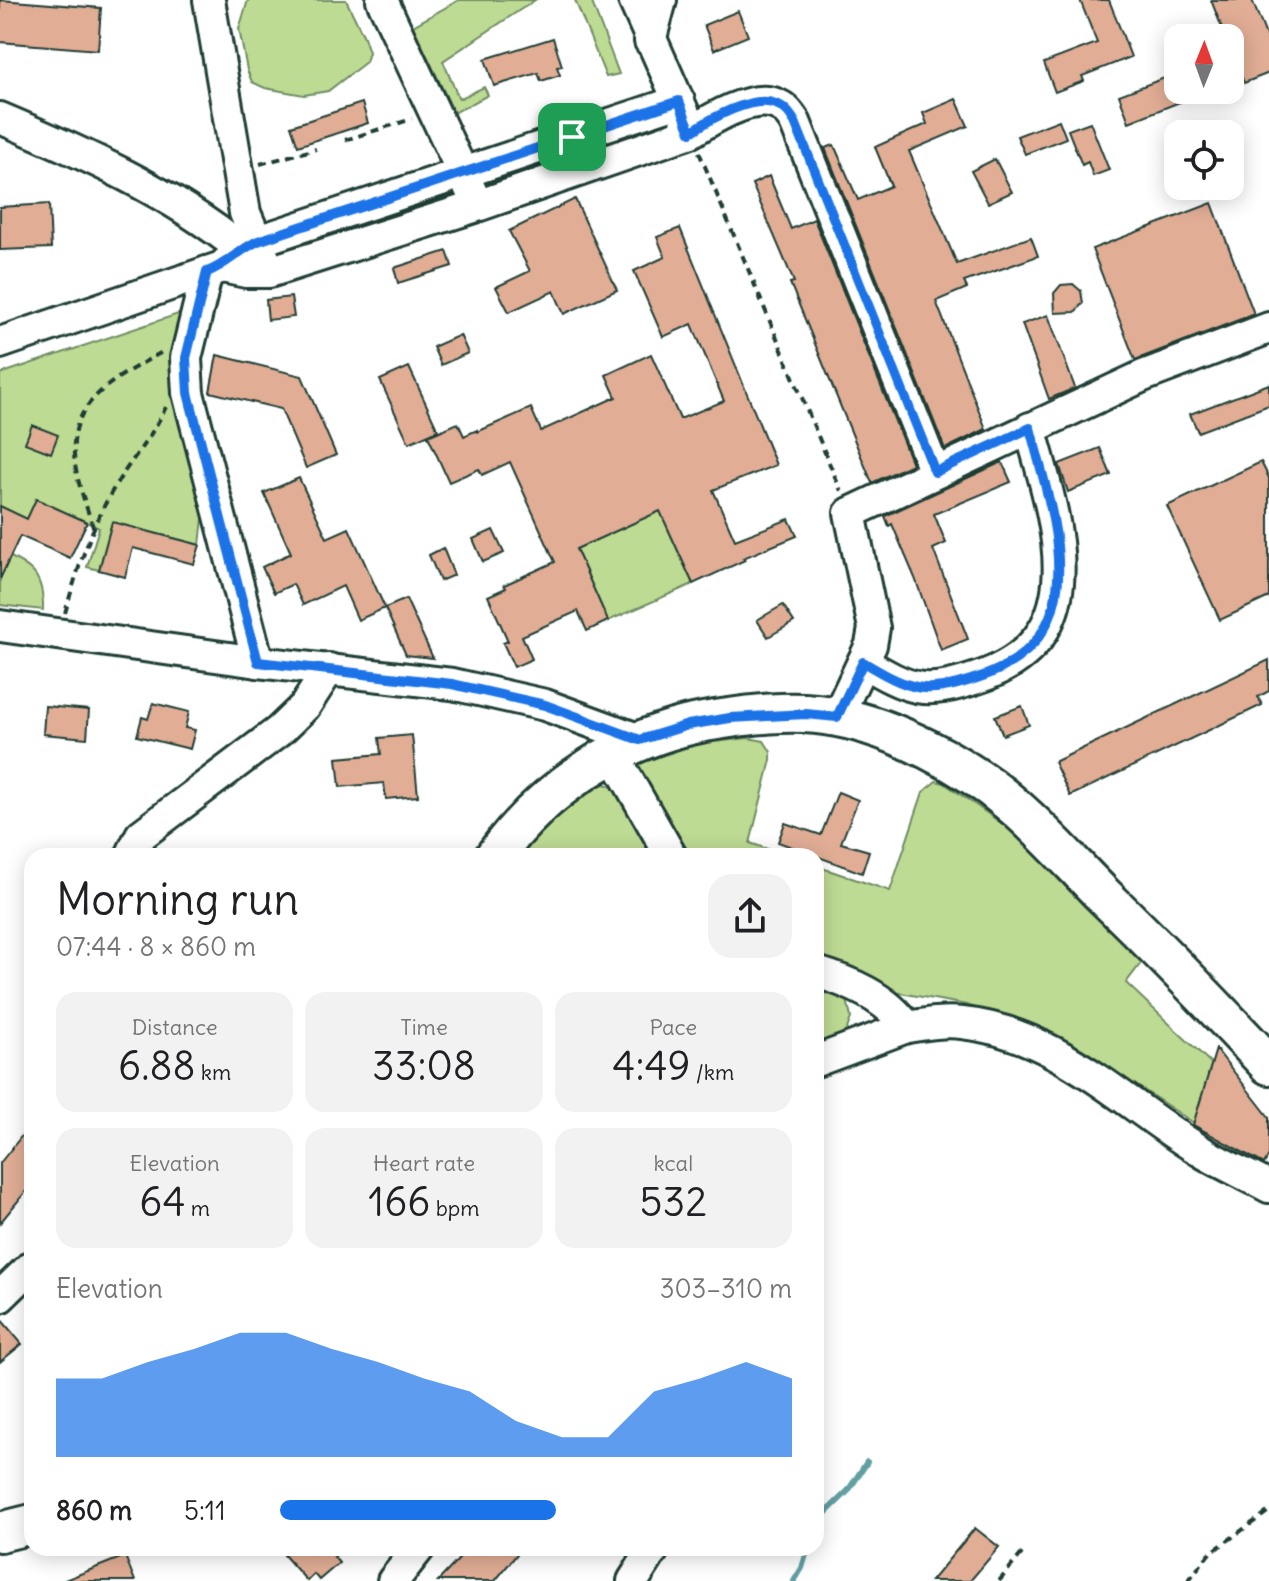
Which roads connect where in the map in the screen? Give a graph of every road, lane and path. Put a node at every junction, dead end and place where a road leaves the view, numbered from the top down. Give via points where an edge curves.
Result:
1 (209, 0) edge
2 (382, 0) edge
3 (634, 0) edge
4 (661, 0) edge
5 (650, 41) junction
6 (679, 101) junction
7 (434, 111) junction
8 (0, 118) edge
9 (691, 132) junction
10 (345, 140) dead end
11 (316, 149) dead end
12 (238, 170) junction
13 (464, 174) junction
14 (477, 206) junction
15 (232, 257) junction
16 (269, 272) junction
17 (1269, 328) edge
18 (190, 335) junction
19 (0, 343) edge
20 (168, 401) dead end
21 (1030, 428) junction
22 (935, 472) junction
23 (850, 513) junction
24 (93, 529) junction
25 (0, 626) edge
26 (59, 634) junction
27 (258, 662) junction
28 (863, 662) junction
29 (329, 669) junction
30 (837, 717) junction
31 (626, 747) junction
32 (135, 848) edge
33 (502, 848) edge
34 (668, 848) edge
35 (824, 975) edge
36 (907, 1027) junction
37 (824, 1058) edge
38 (1269, 1065) edge
39 (1269, 1187) edge
40 (24, 1274) edge
41 (0, 1297) edge
42 (1269, 1511) edge
43 (24, 1526) edge
44 (0, 1532) edge
45 (1024, 1551) dead end
46 (413, 1556) edge
47 (649, 1556) edge
48 (393, 1581) edge
49 (633, 1581) edge
50 (999, 1581) edge
51 (1188, 1581) edge

1 - 12 street
2 - 7 street
3 - 5 street
4 - 5 street
5 - 6 street
6 - 9 street
6 - 13 street
7 - 10 path
7 - 13 street
8 - 15 street via 180,205
9 - 14 street
9 - 22 street via 721,113 762,102 786,109
9 - 23 path
11 - 12 path
12 - 15 street via 245,213
13 - 14 street
13 - 15 street
14 - 16 street
15 - 16 street
15 - 16 street via 246,272
15 - 18 street
15 - 19 street
17 - 21 street via 1143,376
18 - 24 path via 104,387 80,418 73,456
18 - 27 street via 188,393
20 - 24 path
21 - 22 street
21 - 28 street via 1053,515 1059,574 1047,623 1033,648 987,675 933,690 909,687
22 - 23 street
23 - 28 street via 873,614 871,645
24 - 26 path
25 - 26 street
26 - 27 street
27 - 29 street
28 - 30 street
29 - 31 street via 452,684 545,705
29 - 32 street via 305,706 279,731 141,835
30 - 31 main road via 730,718 688,725
30 - 38 main road via 917,745 1010,802
31 - 33 main road via 579,774
31 - 34 street
35 - 36 street via 866,992
36 - 37 street
36 - 39 street via 962,1023 1034,1044 1093,1076 1203,1152
40 - 41 street
42 - 51 path via 1209,1554
43 - 44 main road
45 - 50 path
46 - 48 street
47 - 49 street

